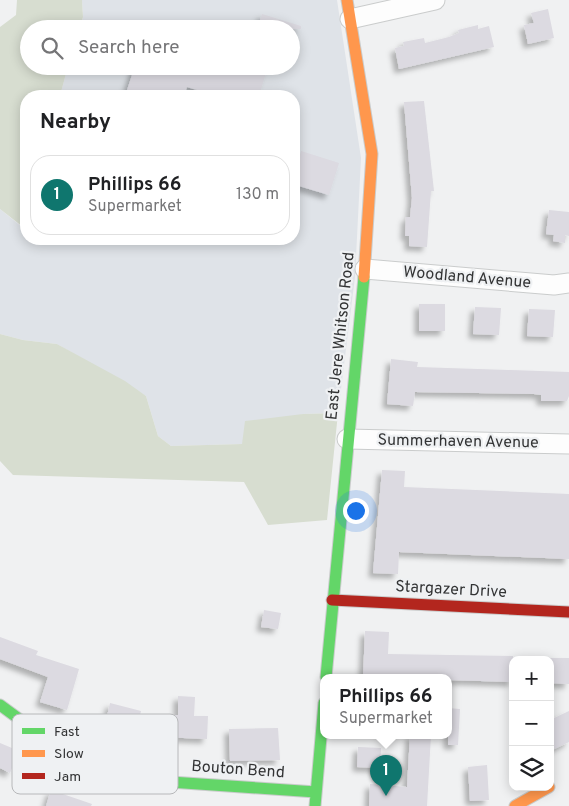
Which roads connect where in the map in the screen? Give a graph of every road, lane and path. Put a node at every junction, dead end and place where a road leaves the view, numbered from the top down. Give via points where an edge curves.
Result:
1 (347, 0) edge
2 (435, 0) edge
3 (350, 19) junction
4 (365, 269) junction
5 (569, 283) edge
6 (346, 439) junction
7 (569, 444) edge
8 (332, 600) junction
9 (569, 612) edge
10 (326, 674) edge
11 (0, 705) edge
12 (12, 714) edge
13 (321, 739) edge
14 (178, 783) edge
15 (543, 791) edge
16 (316, 792) junction
17 (315, 806) edge
18 (515, 806) edge

1 - 3 street, East Jere Whitson Road
2 - 3 street
3 - 4 street, East Jere Whitson Road via 372,154
4 - 5 street, Woodland Avenue via 554,285
4 - 6 street, East Jere Whitson Road
6 - 7 street, Summerhaven Avenue
6 - 8 street, East Jere Whitson Road
8 - 9 street, Stargazer Drive
8 - 10 street, East Jere Whitson Road
11 - 12 street, Bouton Bend
13 - 16 street
14 - 16 street, Bouton Bend
15 - 18 street
16 - 17 street

